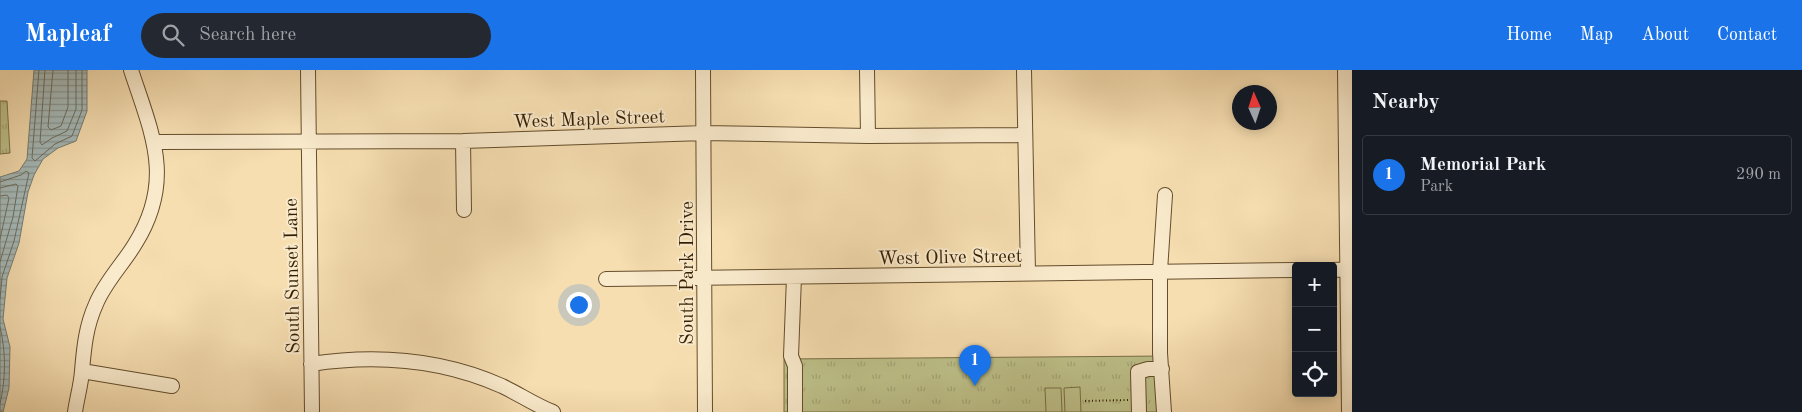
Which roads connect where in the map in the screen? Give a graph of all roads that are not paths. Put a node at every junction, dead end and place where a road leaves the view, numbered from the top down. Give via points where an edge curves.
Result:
1 (131, 70) edge
2 (308, 70) edge
3 (703, 70) edge
4 (866, 70) edge
5 (1024, 70) edge
6 (1345, 70) edge
7 (1348, 103) edge
8 (704, 133) junction
9 (1024, 135) junction
10 (868, 136) junction
11 (308, 140) junction
12 (463, 141) junction
13 (154, 142) junction
14 (1165, 194) dead end
15 (464, 210) dead end
16 (1350, 269) edge
17 (1292, 270) edge
18 (1337, 270) edge
19 (1160, 271) junction
20 (1028, 273) junction
21 (794, 277) junction
22 (606, 279) dead end
23 (704, 279) junction
24 (311, 364) junction
25 (1162, 369) junction
26 (82, 370) junction
27 (172, 386) dead end
28 (1139, 406) edge
29 (75, 412) edge
30 (312, 412) edge
31 (553, 412) edge
32 (705, 412) edge
33 (795, 412) edge
34 (1164, 412) edge
35 (1349, 412) edge

1 - 13 street
2 - 11 street, South Sunset Lane
3 - 8 street, South Park Drive
4 - 10 street
5 - 9 street
6 - 7 street
7 - 16 street
8 - 10 street, West Maple Street
8 - 12 street, West Maple Street
8 - 23 street, South Park Drive
9 - 10 street, West Maple Street
9 - 20 street
11 - 12 street, West Maple Street
11 - 13 street, West Maple Street
11 - 24 street, South Sunset Lane
12 - 15 street
13 - 26 street via 157,178 151,211 134,246 96,303 84,341
14 - 19 street
16 - 18 street
16 - 35 street
17 - 19 street, West Olive Street
19 - 20 street, West Olive Street
19 - 25 street
20 - 21 street, West Olive Street
21 - 23 street, West Olive Street
21 - 33 street via 790,356 795,366
22 - 23 street, West Olive Street
23 - 32 street, South Park Drive
24 - 30 street, South Sunset Lane
24 - 31 street via 367,358 422,362 476,376
25 - 28 street via 1138,372
25 - 34 street
26 - 27 street
26 - 29 street

